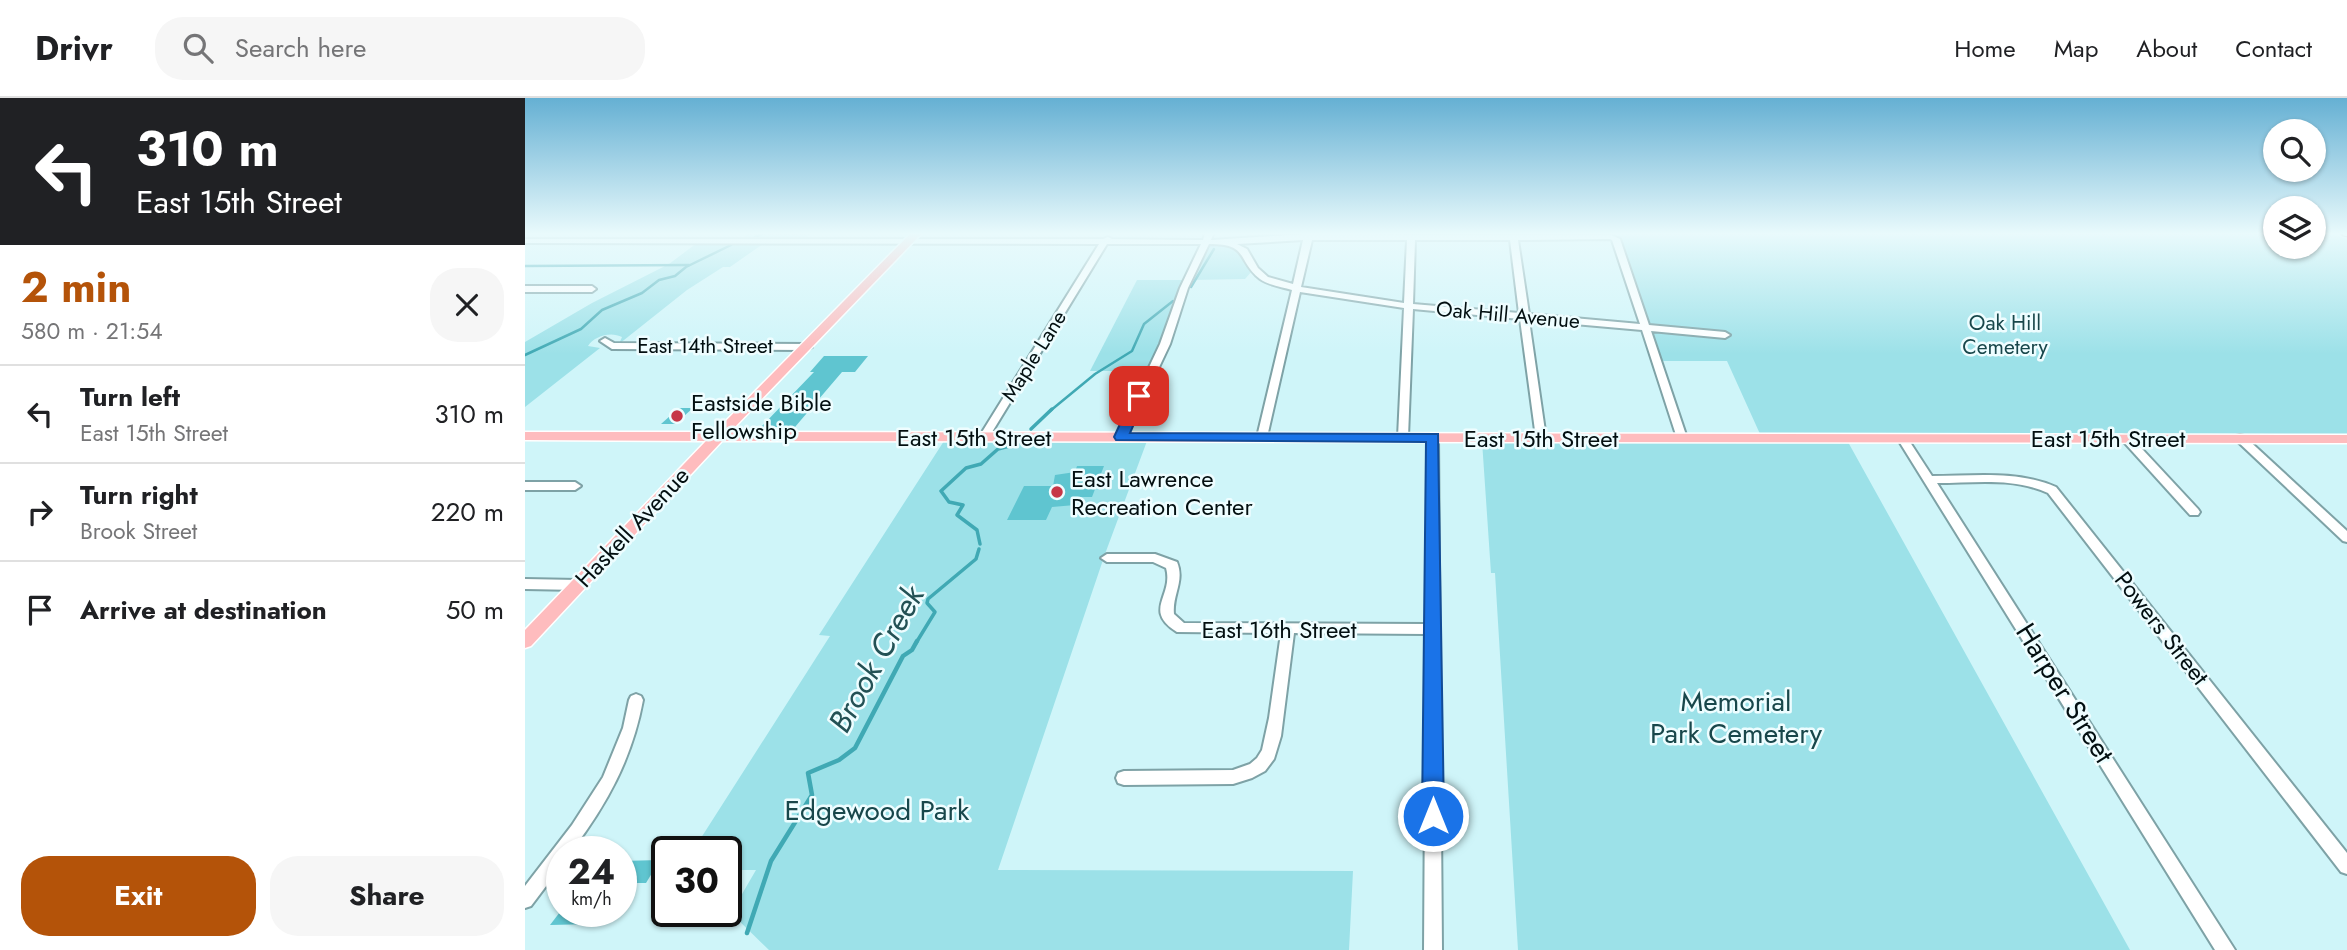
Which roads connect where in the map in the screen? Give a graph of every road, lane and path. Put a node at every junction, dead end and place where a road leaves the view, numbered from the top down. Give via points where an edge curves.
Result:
1 (877, 274) edge
2 (1087, 274) edge
3 (1191, 274) edge
4 (1258, 274) edge
5 (1300, 274) edge
6 (1410, 274) edge
7 (1518, 274) edge
8 (1626, 274) edge
9 (525, 289) edge
10 (592, 289) dead end
11 (1296, 289) junction
12 (1409, 306) junction
13 (1524, 317) junction
14 (1645, 327) junction
15 (1725, 335) dead end
16 (605, 341) dead end
17 (807, 346) junction
18 (525, 436) edge
19 (718, 437) junction
20 (984, 437) junction
21 (1121, 437) junction
22 (1262, 437) junction
23 (1403, 438) junction
24 (1433, 438) junction
25 (1541, 438) junction
26 (1682, 438) junction
27 (1902, 438) junction
28 (2126, 438) junction
29 (2240, 438) junction
30 (2347, 439) edge
31 (1929, 480) junction
32 (525, 486) edge
33 (575, 486) dead end
34 (2194, 512) dead end
35 (2347, 538) edge
36 (1107, 558) dead end
37 (525, 584) edge
38 (578, 585) junction
39 (1288, 629) junction
40 (1433, 629) junction
41 (525, 641) edge
42 (636, 700) dead end
43 (1124, 778) dead end
44 (2347, 866) edge
45 (525, 900) edge
46 (1433, 950) edge
47 (2226, 950) edge

1 - 17 main road, Haskell Avenue
2 - 20 street, Maple Lane
3 - 21 street via 1165,344
4 - 11 street, Oak Hill Avenue
5 - 11 street
6 - 12 street
7 - 13 street
8 - 14 street
9 - 10 street
11 - 12 street, Oak Hill Avenue
11 - 22 street
12 - 13 street, Oak Hill Avenue
12 - 23 street
13 - 14 street, Oak Hill Avenue
13 - 25 street
14 - 15 street, Oak Hill Avenue
14 - 26 street
16 - 17 street, East 14th Street via 612,346
17 - 19 main road, Haskell Avenue
18 - 19 main road, East 15th Street
19 - 20 main road, East 15th Street
19 - 38 main road, Haskell Avenue
20 - 21 main road, East 15th Street
21 - 22 main road, East 15th Street
22 - 23 main road, East 15th Street
23 - 24 main road, East 15th Street
24 - 25 main road, East 15th Street
24 - 40 street
25 - 26 main road, East 15th Street
26 - 27 main road, East 15th Street
27 - 28 main road, East 15th Street
27 - 31 street, Harper Street
28 - 29 main road, East 15th Street
28 - 34 street
29 - 30 main road, East 15th Street
29 - 35 street
31 - 44 street, Powers Street via 2022,480 2052,490
31 - 47 street, Harper Street
32 - 33 street
36 - 39 street, East 16th Street via 1155,558 1173,565 1166,614 1182,628
37 - 38 street
38 - 41 main road, Haskell Avenue
39 - 40 street, East 16th Street
39 - 43 street via 1270,750 1257,768 1233,777
40 - 46 street
42 - 45 street via 628,741 608,785

